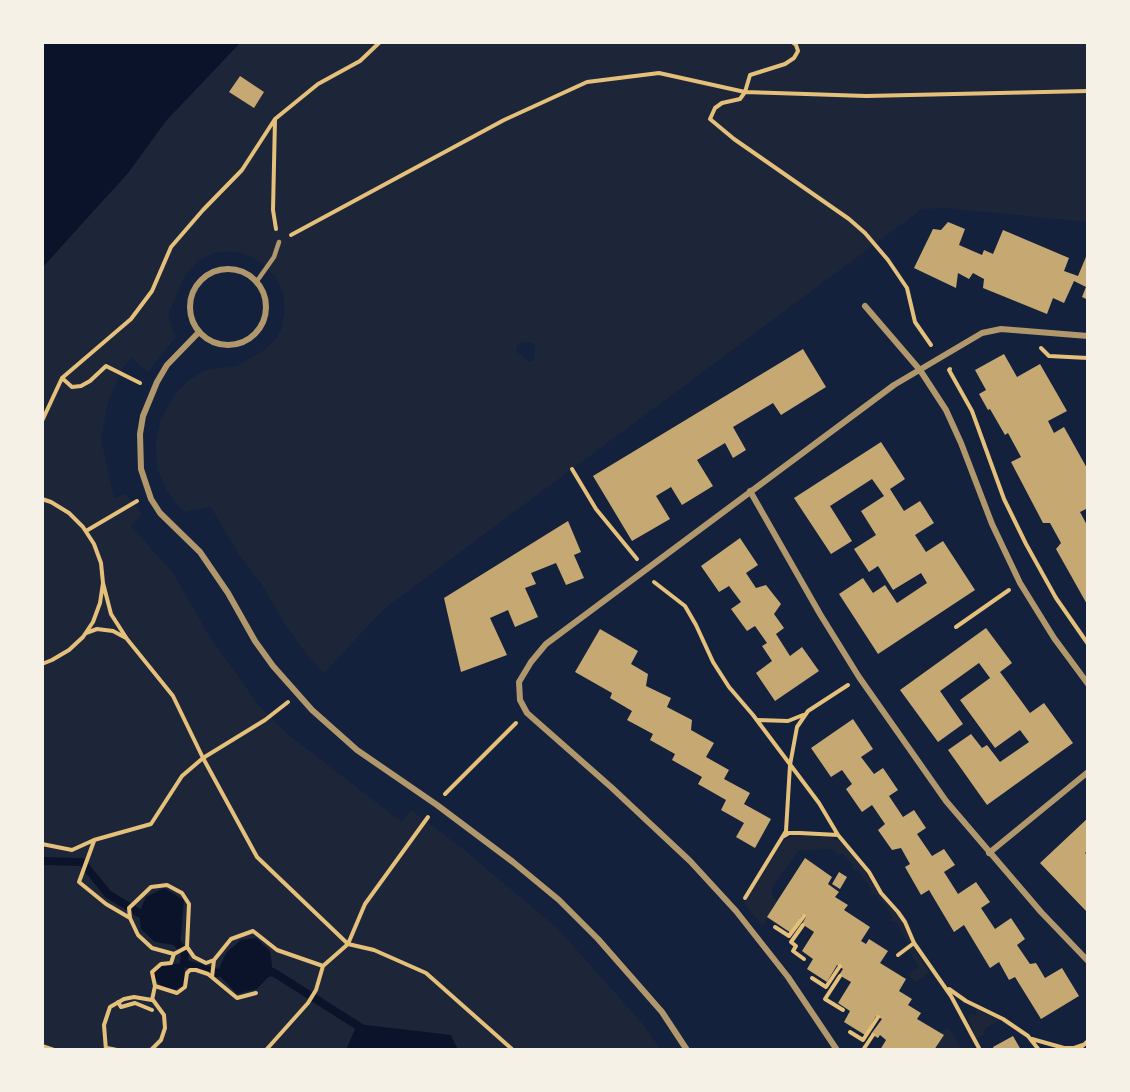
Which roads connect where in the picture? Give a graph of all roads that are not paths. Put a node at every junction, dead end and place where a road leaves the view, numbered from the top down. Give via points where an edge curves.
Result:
1 (279, 242) road end
2 (257, 281) junction
3 (865, 306) dead end
4 (199, 332) junction
5 (1088, 336) edge
6 (920, 370) junction
7 (750, 491) junction
8 (1088, 684) edge
9 (1088, 772) edge
10 (989, 853) junction
11 (1088, 961) edge
12 (687, 1050) edge
13 (837, 1050) edge

1 - 2 lane via 274,257
2 - 4 street via 234,268 220,269 202,278 191,295 189,308
2 - 4 street via 267,306 265,319 253,336 236,345 222,345
3 - 6 street
4 - 12 street via 167,366 143,416 141,469 160,513 200,552 255,641 312,710 357,750 446,812 559,900 662,1012
5 - 6 street via 1001,329 982,333
6 - 7 street
6 - 8 street via 946,410 1020,583
7 - 10 street via 859,677 946,801
7 - 13 street via 546,644 519,682 520,700 527,713 629,803 736,911 788,977
9 - 10 street
10 - 11 street

